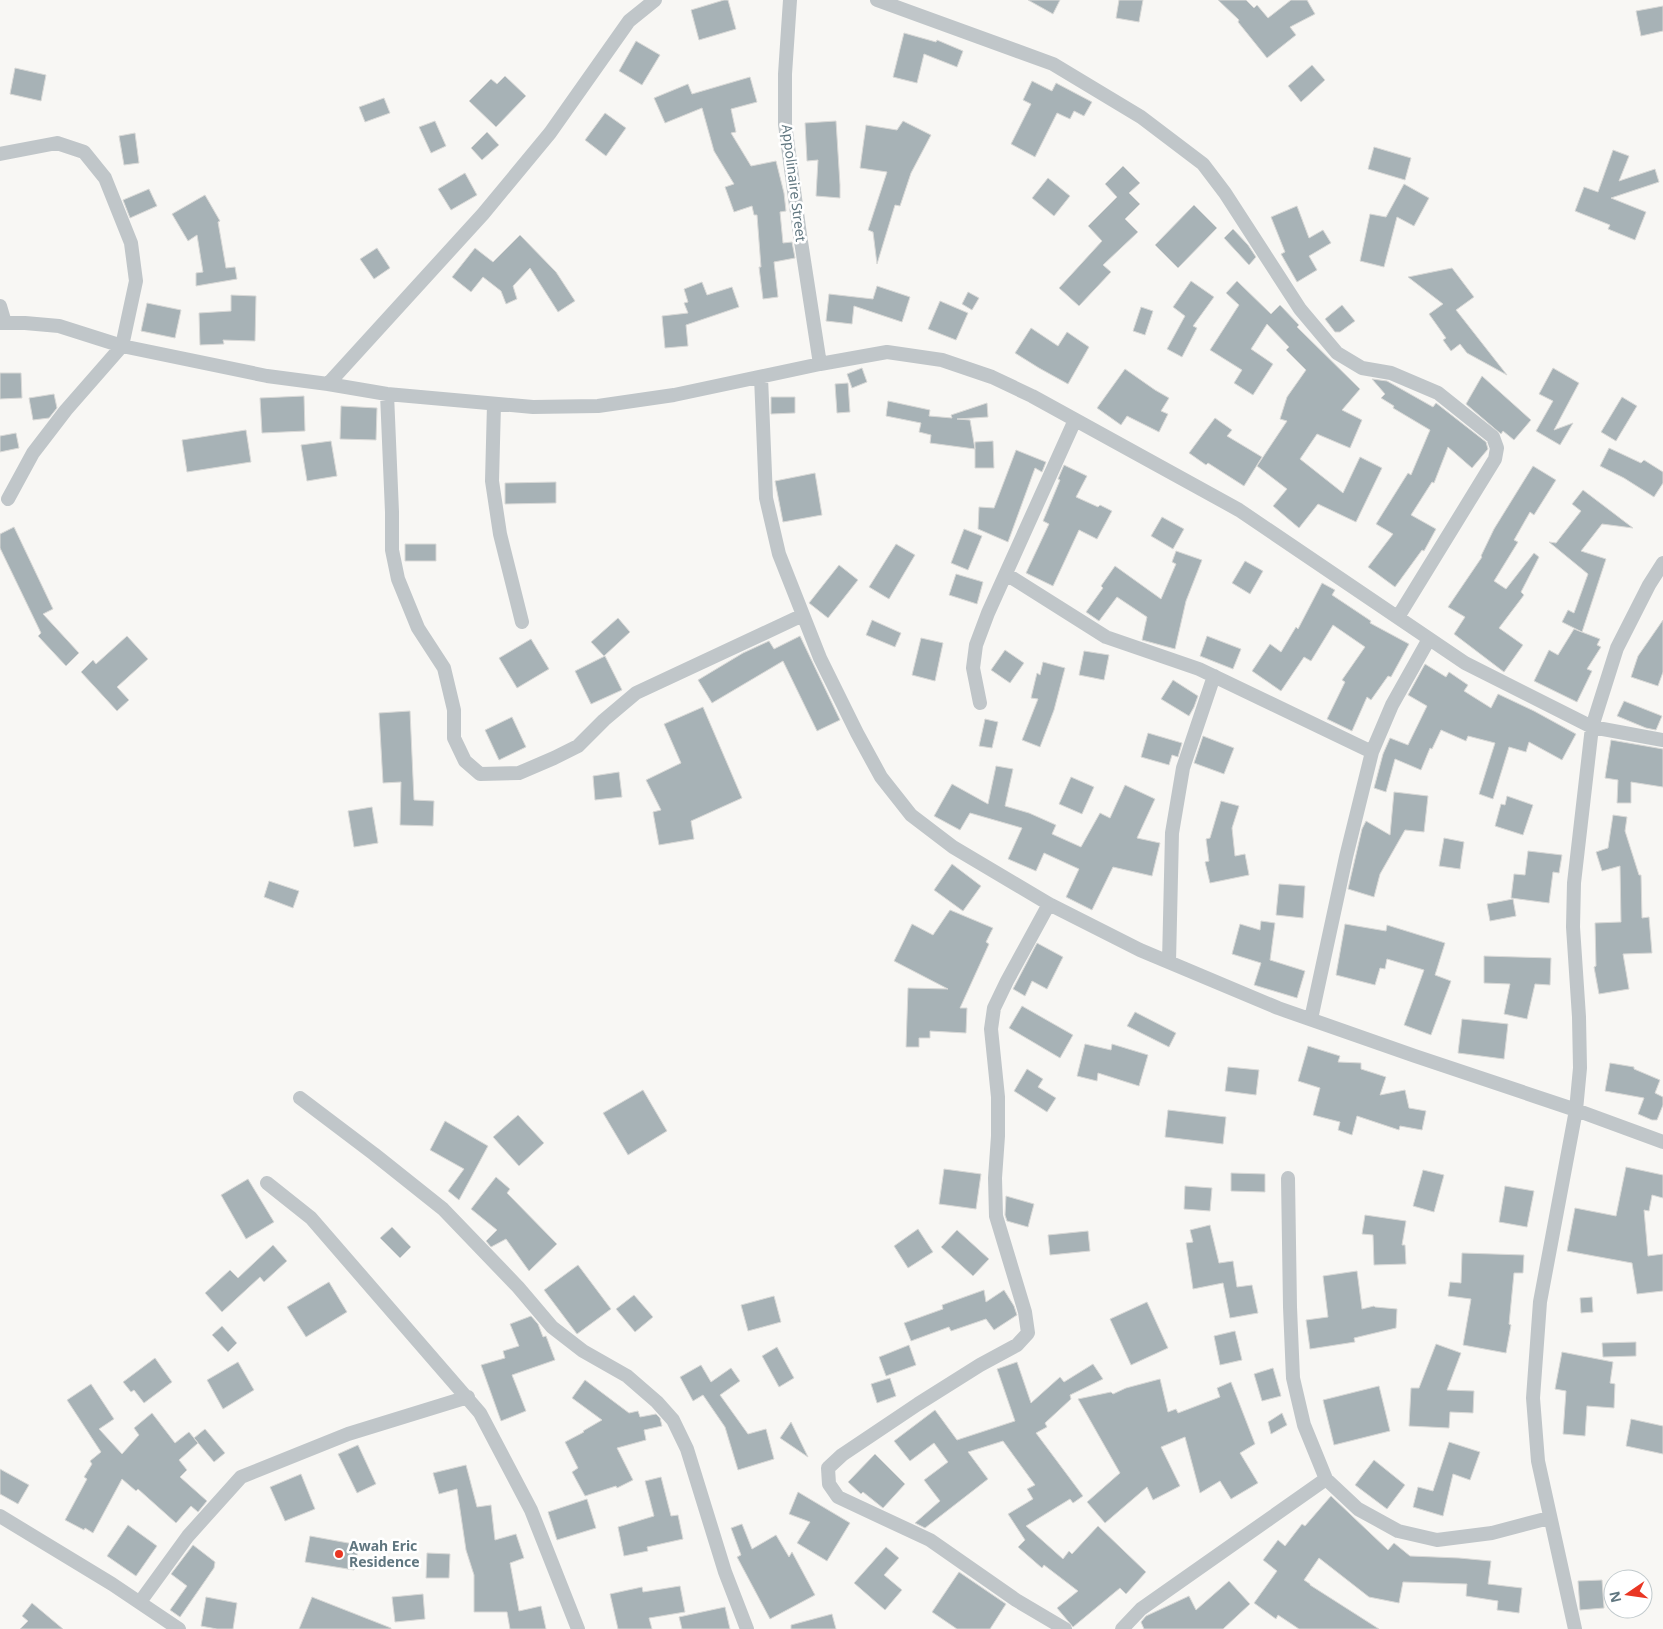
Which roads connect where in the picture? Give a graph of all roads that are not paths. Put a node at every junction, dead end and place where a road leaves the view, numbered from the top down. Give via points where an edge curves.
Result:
1 (655, 0) edge
2 (790, 0) edge
3 (877, 0) edge
4 (0, 154) edge
5 (0, 306) edge
6 (2, 323) edge
7 (122, 346) junction
8 (820, 364) junction
9 (761, 377) junction
10 (328, 384) junction
11 (387, 394) junction
12 (494, 404) junction
13 (1075, 420) junction
14 (8, 499) dead end
15 (1663, 563) edge
16 (1006, 574) junction
17 (803, 615) junction
18 (1398, 617) junction
19 (522, 622) dead end
20 (1429, 639) junction
21 (1214, 676) junction
22 (980, 703) dead end
23 (1592, 727) junction
24 (1663, 740) edge
25 (1372, 752) junction
26 (1049, 904) junction
27 (1169, 962) junction
28 (1311, 1019) junction
29 (300, 1098) dead end
30 (1576, 1110) junction
31 (1663, 1142) edge
32 (1288, 1178) dead end
33 (267, 1183) dead end
34 (468, 1397) junction
35 (1326, 1479) junction
36 (0, 1516) edge
37 (1549, 1518) junction
38 (140, 1602) junction
39 (179, 1629) edge
40 (578, 1629) edge
41 (747, 1629) edge
42 (1064, 1629) edge
43 (1122, 1629) edge
44 (1575, 1629) edge

1 - 10 street via 629,21 550,133 484,214
2 - 8 street, Appolinaire Street via 785,124
3 - 18 street via 1053,64 1141,117 1203,164 1300,309 1337,353 1362,368 1391,373 1438,393 1493,437 1497,448 1495,460
4 - 7 street via 57,143 84,152 105,178 131,243 136,282
5 - 6 street
6 - 7 street via 59,326
7 - 10 street via 267,376
7 - 14 street via 33,453
8 - 9 street
8 - 13 street via 887,352 942,360 992,377
9 - 12 street via 598,406
9 - 17 street via 766,498 779,554
10 - 11 street
11 - 12 street
11 - 17 street via 392,550 398,579 418,628 444,668 454,710 454,738 465,761 480,774 519,773 554,758 578,746 636,693
12 - 19 street via 492,481 500,534
13 - 16 street
13 - 18 street via 1239,510
15 - 23 street via 1648,585 1617,648
16 - 21 street via 1106,637
16 - 22 street via 976,645 973,668
17 - 26 street via 857,734 881,777 911,814 953,847
18 - 20 street
20 - 23 street via 1466,663
20 - 25 street via 1392,705
21 - 25 street
21 - 27 street via 1183,768 1172,833
23 - 24 street
23 - 30 street via 1574,883 1580,1068
25 - 28 street
26 - 27 street
26 - 42 street via 994,1008 990,1029 998,1097 996,1216 1025,1312 1028,1333 1017,1345 918,1404 828,1468 829,1484 838,1497 930,1540
27 - 28 street
28 - 30 street
29 - 41 street via 442,1209 552,1327 583,1351 627,1376 673,1420 687,1449 725,1572
30 - 31 street
30 - 37 street via 1540,1302 1533,1398 1538,1460
32 - 35 street via 1293,1378 1304,1425
33 - 34 street via 311,1218
34 - 38 street via 348,1434 241,1476 188,1536
34 - 40 street via 480,1413 531,1510
35 - 37 street via 1358,1509 1398,1531 1436,1540 1492,1533
35 - 43 street via 1141,1609
36 - 38 street
37 - 44 street
38 - 39 street

